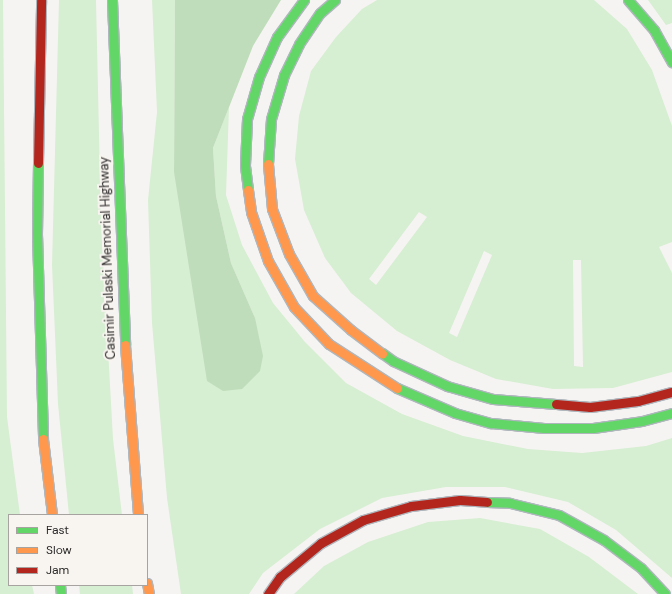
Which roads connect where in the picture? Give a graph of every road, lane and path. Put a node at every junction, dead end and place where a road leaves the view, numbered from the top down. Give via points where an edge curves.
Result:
1 (36, 0) edge
2 (40, 0) edge
3 (112, 0) edge
4 (304, 0) edge
5 (335, 0) edge
6 (628, 0) edge
7 (40, 30) junction
8 (672, 62) edge
9 (672, 392) edge
10 (672, 413) edge
11 (52, 514) edge
12 (138, 514) edge
13 (268, 594) edge
14 (665, 594) edge

1 - 7 highway
2 - 7 highway
3 - 12 highway, Casimir Pulaski Memorial Highway via 125,353
4 - 10 highway via 277,37 259,76 247,119 246,158 251,212 268,260 294,307 330,344 378,378 415,398 455,413 491,423 544,428 594,428 642,421
5 - 9 highway via 320,14 299,44 284,75 271,119 268,165 272,209 289,254 313,296 351,330 393,361 447,386 493,400 590,407 638,402
6 - 8 highway via 654,30
7 - 11 highway via 38,234 42,426
13 - 14 highway via 280,578 321,543 363,520 412,506 460,500 510,503 559,515 616,549 641,568

